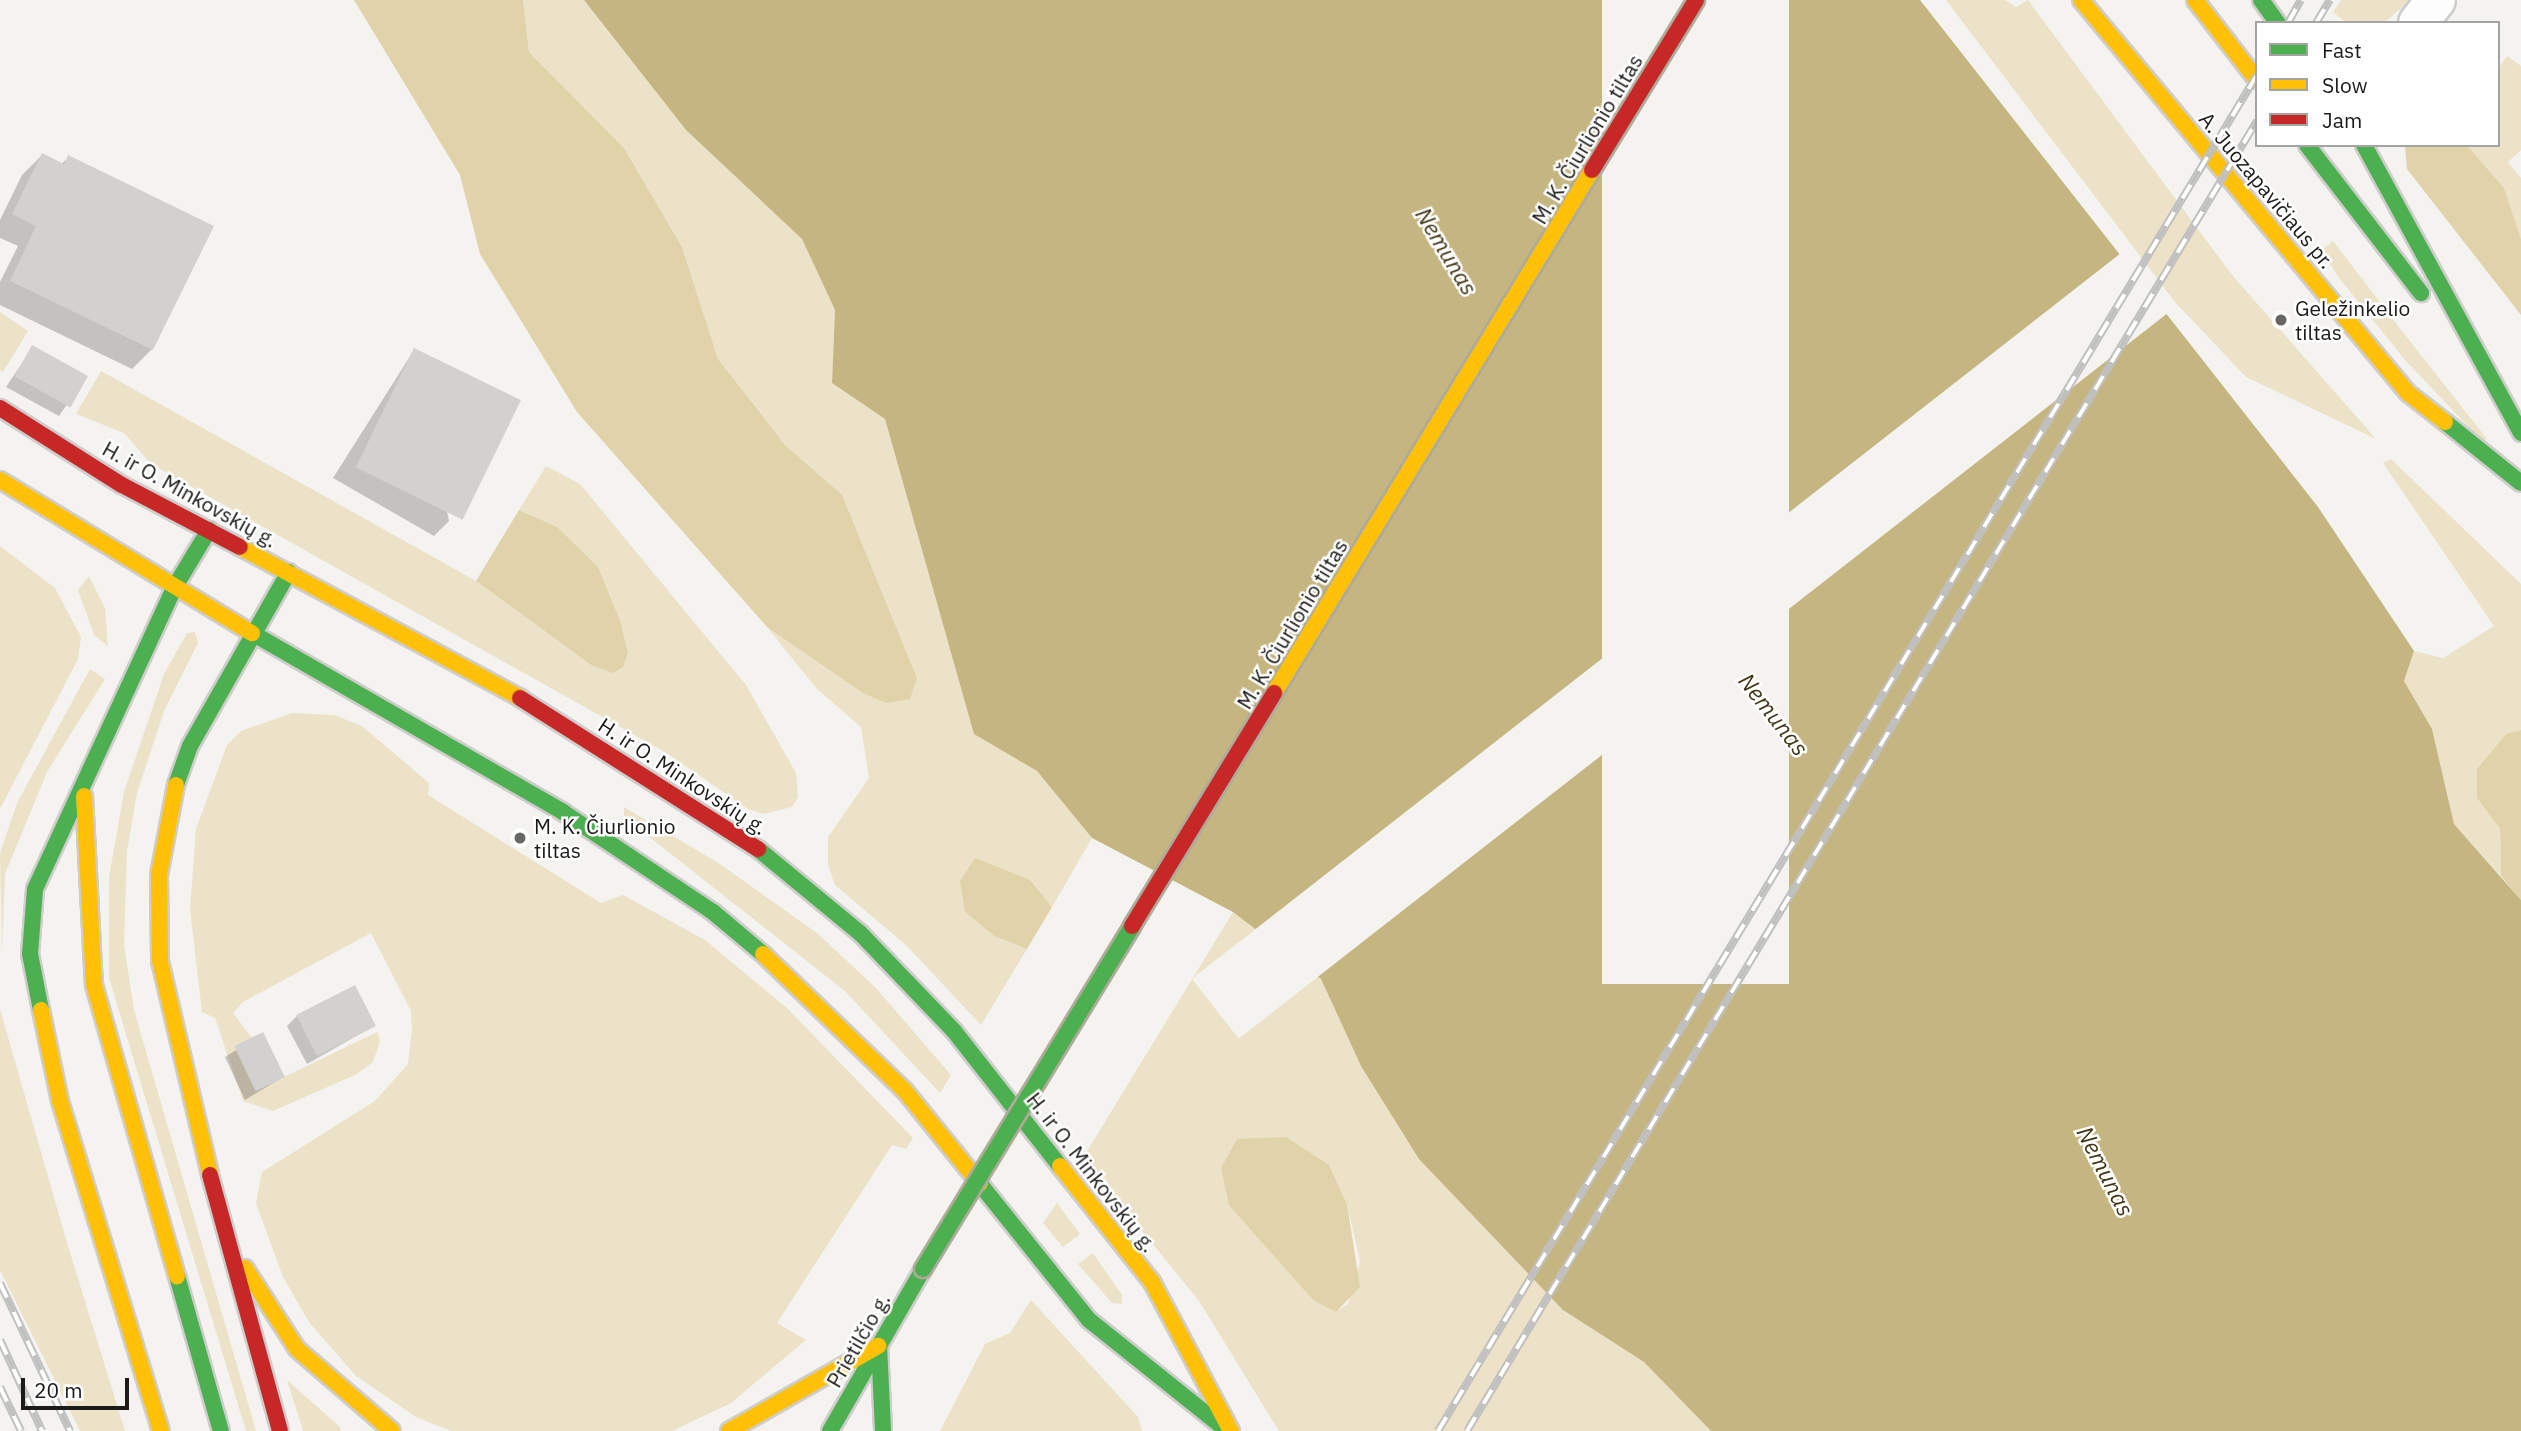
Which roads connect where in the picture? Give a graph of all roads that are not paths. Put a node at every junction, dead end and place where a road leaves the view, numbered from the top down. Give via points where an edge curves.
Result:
1 (1696, 0) edge
2 (2081, 0) edge
3 (2194, 0) edge
4 (2261, 0) edge
5 (2436, 0) edge
6 (2277, 21) edge
7 (2420, 21) edge
8 (2255, 77) edge
9 (2309, 147) edge
10 (2365, 147) edge
11 (2482, 372) junction
12 (0, 408) edge
13 (2521, 433) edge
14 (0, 480) edge
15 (2521, 483) edge
16 (209, 530) junction
17 (289, 572) junction
18 (174, 588) junction
19 (255, 636) junction
20 (83, 787) junction
21 (226, 1238) junction
22 (923, 1269) joint
23 (879, 1345) junction
24 (161, 1431) edge
25 (220, 1431) edge
26 (280, 1431) edge
27 (392, 1431) edge
28 (729, 1431) edge
29 (830, 1431) edge
30 (883, 1431) edge
31 (1229, 1431) edge

1 - 22 main road, M. K. Čiurlionio tiltas, bridge
2 - 15 main road, A. Juozapavičiaus pr. via 2408,393
3 - 8 main road
4 - 6 main road
5 - 7 street
9 - 11 main road
10 - 11 main road
11 - 13 main road
12 - 16 main road, H. ir O. Minkovskių g.
14 - 18 main road, H. ir O. Minkovskių g.
16 - 17 main road, H. ir O. Minkovskių g.
16 - 18 main road
17 - 19 main road
17 - 31 main road, H. ir O. Minkovskių g. via 450,656 710,813 860,933 954,1031 1153,1282
18 - 19 main road, H. ir O. Minkovskių g.
18 - 20 main road
19 - 21 main road via 190,746 170,803 159,875 167,1000
19 - 31 main road, H. ir O. Minkovskių g. via 563,812 713,912 800,984 905,1091 1089,1320
20 - 24 main road via 35,890 30,954 60,1101
20 - 25 main road via 93,985
21 - 26 main road
21 - 27 main road via 298,1349
22 - 23 main road, Prietilčio g.
23 - 28 main road
23 - 29 main road, Prietilčio g.
23 - 30 main road

